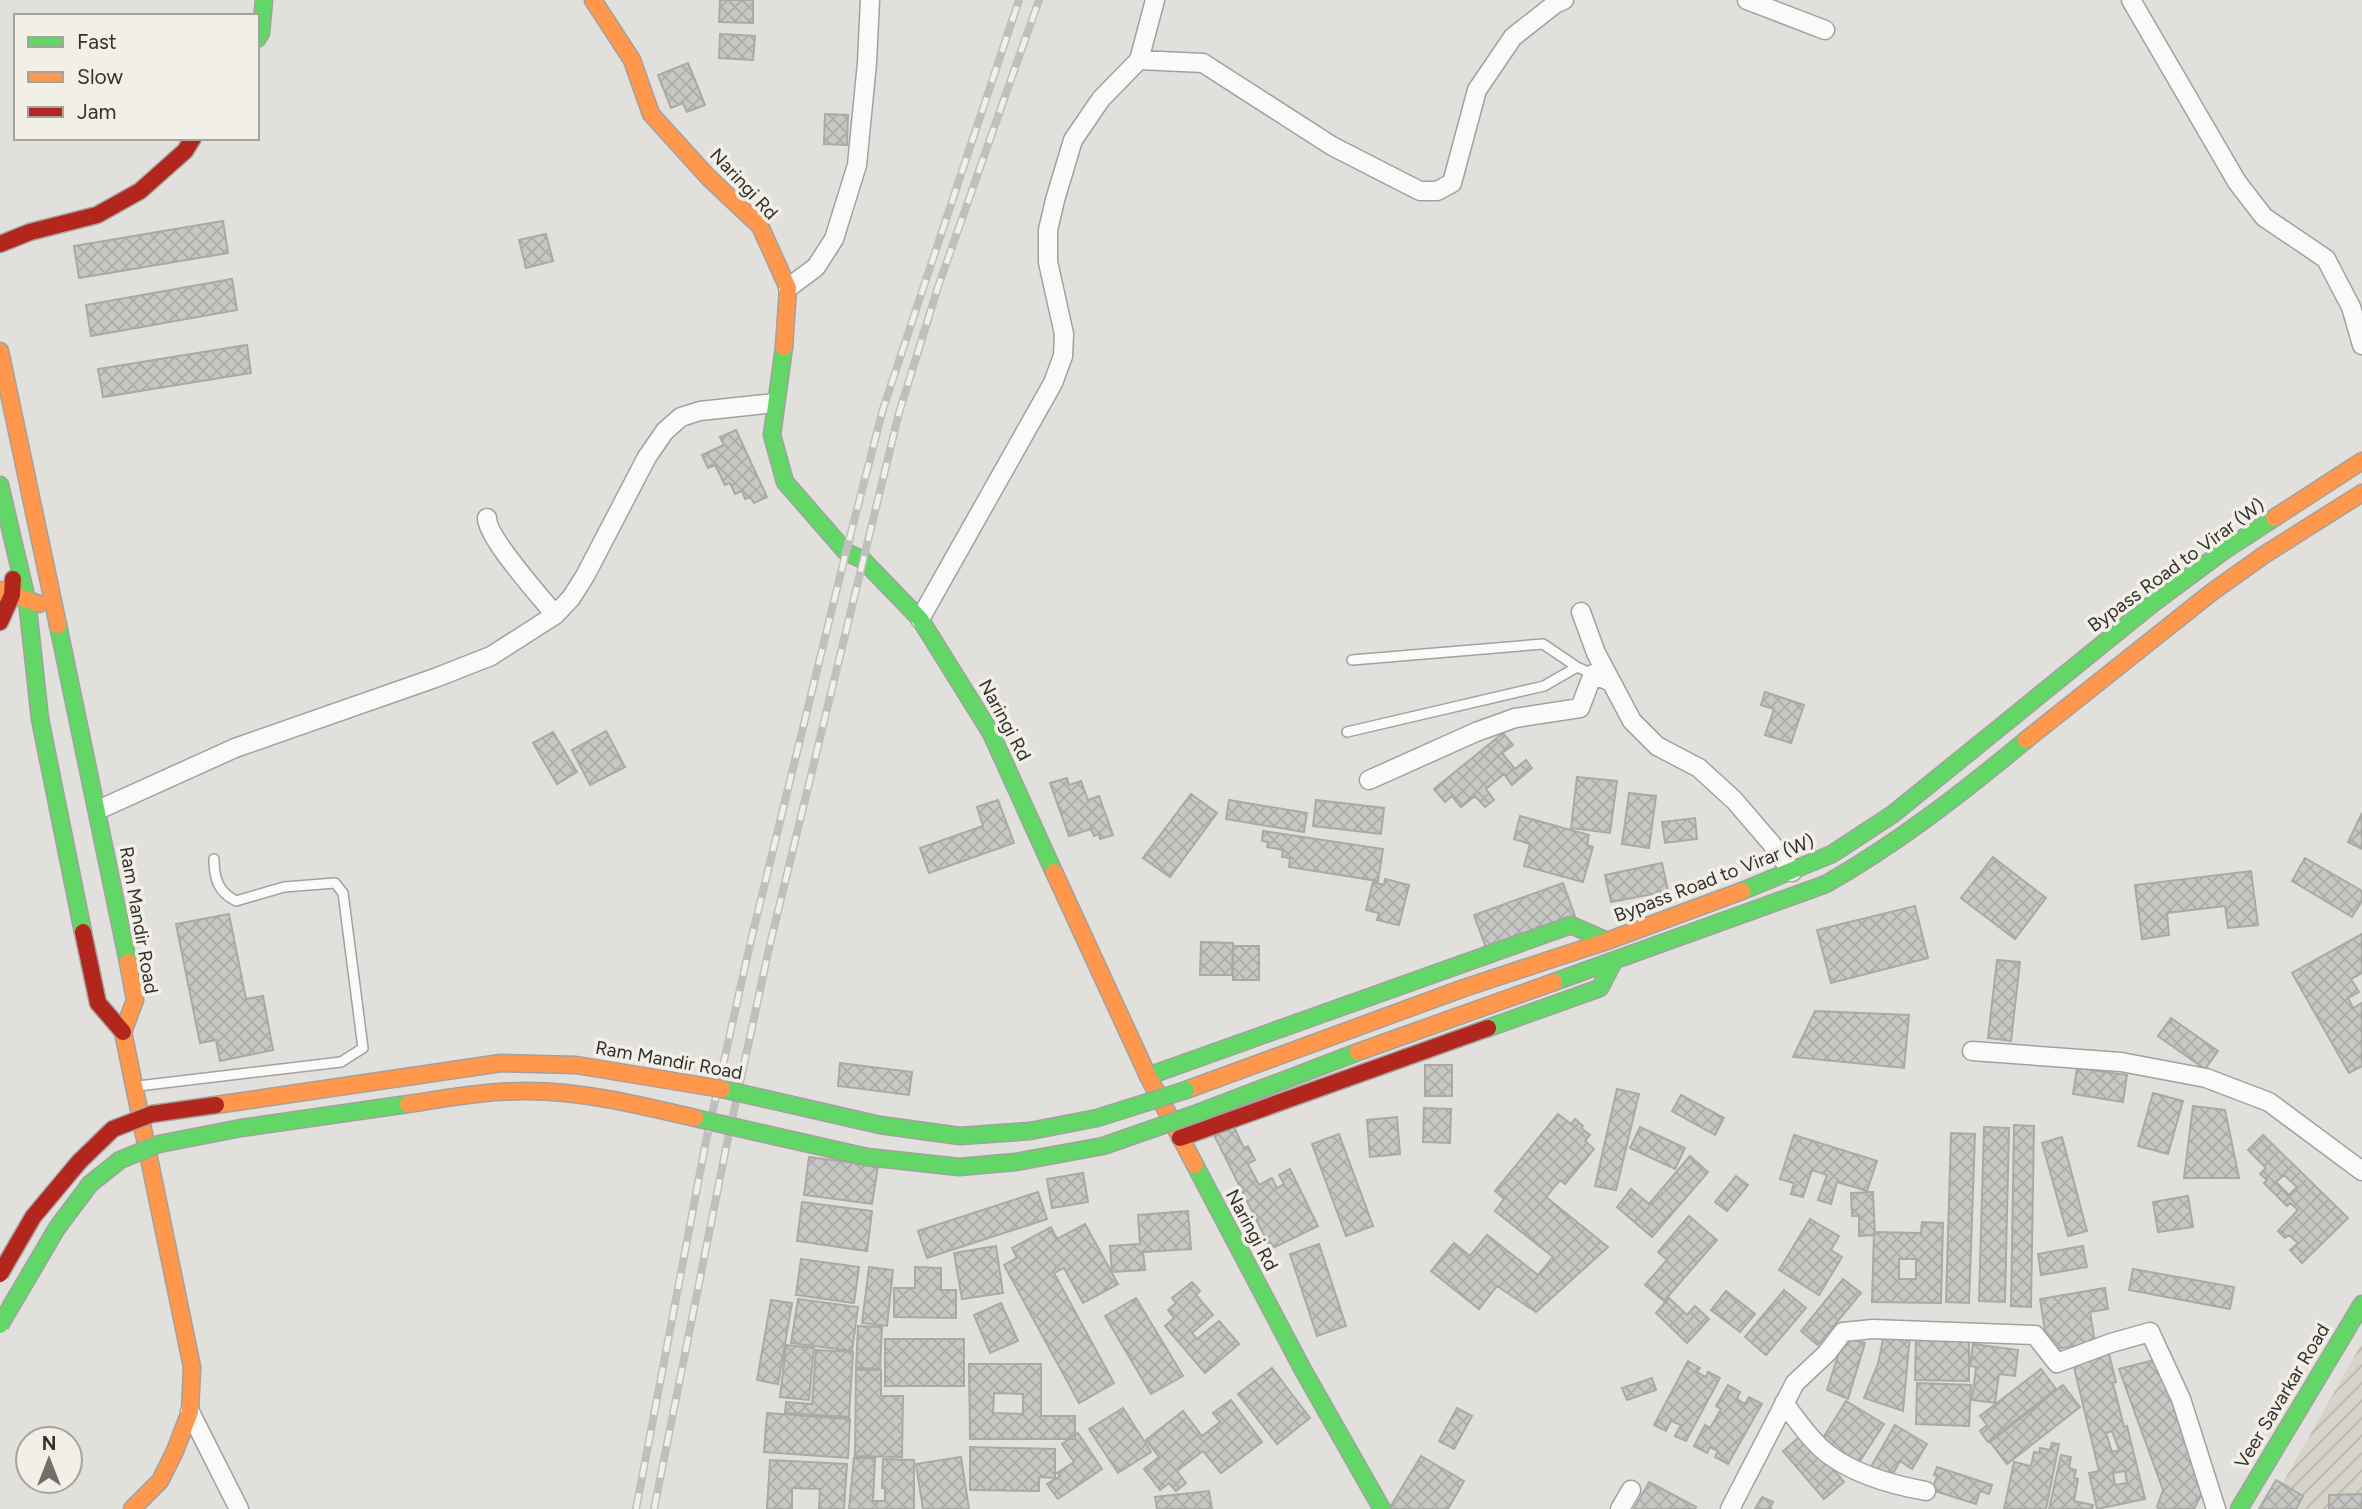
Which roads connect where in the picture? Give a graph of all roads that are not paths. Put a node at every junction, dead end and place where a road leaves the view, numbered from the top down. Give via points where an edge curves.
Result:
1 (264, 0) edge
2 (593, 0) edge
3 (870, 0) edge
4 (1155, 0) edge
5 (1564, 0) edge
6 (1747, 0) edge
7 (2131, 0) edge
8 (1825, 30) dead end
9 (259, 36) edge
10 (1139, 60) junction
11 (193, 140) edge
12 (0, 244) edge
13 (788, 288) junction
14 (2362, 345) edge
15 (0, 351) edge
16 (775, 403) junction
17 (2362, 461) edge
18 (0, 485) edge
19 (2362, 493) edge
20 (487, 518) dead end
21 (12, 567) edge
22 (49, 579) junction
23 (13, 595) edge
24 (55, 611) junction
25 (1581, 612) dead end
26 (555, 615) junction
27 (920, 619) junction
28 (0, 622) edge
29 (1352, 660) dead end
30 (1585, 670) junction
31 (1611, 682) junction
32 (1347, 732) dead end
33 (1369, 780) dead end
34 (98, 810) junction
35 (214, 859) dead end
36 (1792, 872) junction
37 (1607, 941) junction
38 (1614, 961) junction
39 (122, 1032) junction
40 (1972, 1051) dead end
41 (1148, 1076) junction
42 (132, 1087) junction
43 (1186, 1090) joint
44 (1180, 1138) junction
45 (2362, 1171) edge
46 (0, 1274) edge
47 (2362, 1304) edge
48 (0, 1325) edge
49 (1784, 1403) junction
50 (190, 1412) junction
51 (1631, 1490) dead end
52 (1926, 1491) dead end
53 (132, 1509) edge
54 (239, 1509) edge
55 (1382, 1509) edge
56 (1620, 1509) edge
57 (1730, 1509) edge
58 (2216, 1509) edge
59 (2239, 1509) edge

1 - 9 main road
2 - 13 main road, Naringi Rd via 632,60 651,114 760,226
3 - 13 street via 857,165 834,239 816,267
4 - 10 street
5 - 10 street via 1513,37 1477,90 1452,183 1437,191 1420,191 1332,146 1203,63
6 - 8 street
7 - 14 street via 2237,182 2264,216 2326,259 2351,307
10 - 27 street via 1101,99 1073,140 1055,200 1048,230 1048,262 1064,334 1063,356 1053,383
11 - 12 main road via 140,191 97,215
13 - 16 main road, Naringi Rd
15 - 22 main road, Ram Mandir Road
16 - 26 street via 700,411 681,417 665,430 585,576
16 - 27 main road, Naringi Rd via 772,435 785,482 846,552 863,560
17 - 36 main road, Bypass Road to Virar (W) via 2162,597 1893,814 1832,855
18 - 21 main road
19 - 38 main road via 2232,577 1989,772 1862,865 1826,884
20 - 26 street via 496,540
21 - 22 main road
21 - 23 main road
22 - 24 main road, Ram Mandir Road
23 - 24 main road
23 - 28 main road
23 - 39 main road via 98,1003
24 - 34 main road, Ram Mandir Road
25 - 31 street
26 - 34 street via 491,656 235,748
27 - 41 main road, Naringi Rd via 991,733
29 - 30 lane via 1543,644
30 - 31 street
30 - 32 lane via 1544,685
30 - 33 street via 1580,708 1515,718
31 - 36 street via 1632,721 1657,746 1699,768 1734,800
34 - 39 main road, Ram Mandir Road via 135,1000
35 - 42 lane via 217,885 236,901 316,883 335,883 343,892 363,1048 341,1062
36 - 37 main road, Bypass Road to Virar (W)
37 - 41 main road via 1571,925
37 - 43 main road, Bypass Road to Virar (W)
38 - 44 main road via 1600,988
38 - 48 main road, bridge via 1115,1142 1016,1162 959,1167 867,1157 612,1099 527,1091 469,1095 159,1144 120,1160 90,1184 57,1228
39 - 42 main road
40 - 45 street via 2122,1062 2206,1078 2269,1102
41 - 44 main road, Naringi Rd
42 - 50 main road via 192,1367
43 - 46 main road, Ram Mandir Road, bridge via 1097,1118 1030,1131 960,1136 880,1125 725,1090 590,1068 501,1063 152,1114 113,1129 79,1161 33,1217
44 - 55 main road, Naringi Rd
47 - 59 main road, Veer Savarkar Road
49 - 52 street via 1827,1453 1874,1479
49 - 57 street
49 - 58 street via 1795,1383 1843,1332 2030,1334 2057,1363 2150,1332 2181,1399
50 - 53 main road via 160,1481
50 - 54 street
51 - 56 street

